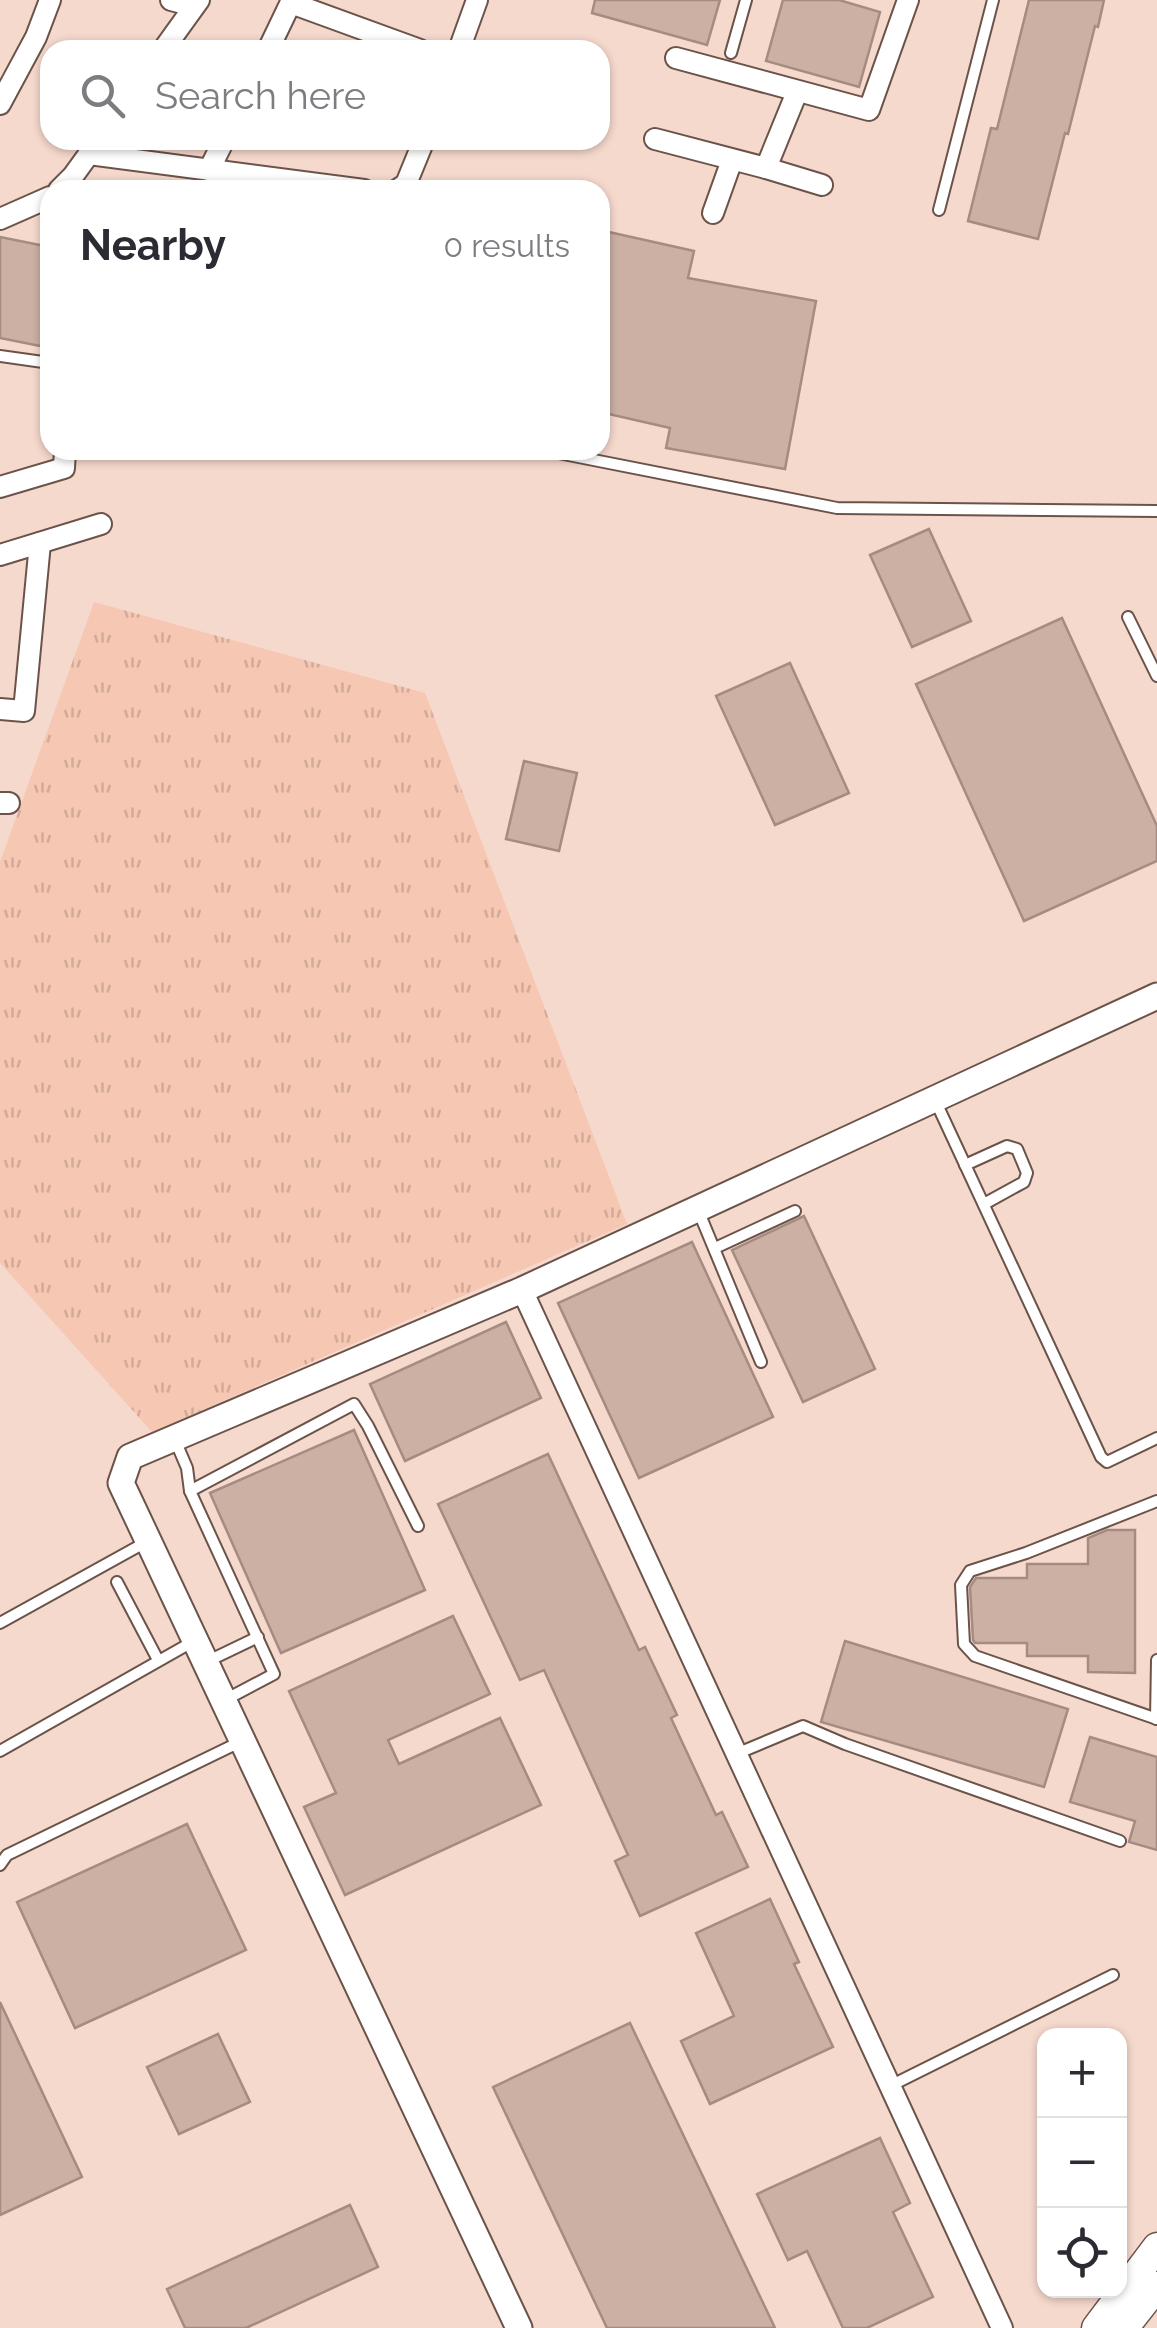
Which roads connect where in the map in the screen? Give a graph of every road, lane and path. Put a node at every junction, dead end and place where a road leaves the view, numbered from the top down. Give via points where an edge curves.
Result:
1 (50, 0) edge
2 (171, 0) edge
3 (477, 0) edge
4 (746, 0) edge
5 (908, 0) edge
6 (993, 0) edge
7 (292, 2) edge
8 (197, 3) edge
9 (170, 40) edge
10 (273, 40) edge
11 (393, 40) edge
12 (463, 40) edge
13 (730, 53) dead end
14 (676, 58) dead end
15 (797, 92) junction
16 (0, 104) edge
17 (655, 139) dead end
18 (92, 150) edge
19 (109, 150) edge
20 (219, 150) edge
21 (420, 150) edge
22 (732, 160) junction
23 (766, 168) junction
24 (209, 170) junction
25 (69, 180) edge
26 (286, 180) edge
27 (408, 180) edge
28 (822, 185) dead end
29 (40, 201) edge
30 (939, 210) dead end
31 (713, 213) dead end
32 (0, 219) edge
33 (0, 356) edge
34 (40, 362) edge
35 (64, 460) edge
36 (594, 460) edge
37 (0, 487) edge
38 (1157, 511) edge
39 (101, 524) dead end
40 (40, 543) junction
41 (0, 555) edge
42 (1128, 616) dead end
43 (1157, 676) edge
44 (0, 709) edge
45 (1157, 996) edge
46 (934, 1099) junction
47 (966, 1165) junction
48 (984, 1204) junction
49 (698, 1209) junction
50 (796, 1210) dead end
51 (714, 1248) junction
52 (522, 1290) junction
53 (761, 1362) dead end
54 (174, 1438) junction
55 (1157, 1438) edge
56 (190, 1490) junction
57 (1157, 1501) edge
58 (418, 1526) dead end
59 (148, 1541) junction
60 (118, 1582) dead end
61 (0, 1623) edge
62 (258, 1636) junction
63 (200, 1652) junction
64 (158, 1660) junction
65 (1157, 1660) edge
66 (223, 1701) junction
67 (1156, 1719) edge
68 (242, 1741) junction
69 (0, 1751) edge
70 (735, 1754) junction
71 (1120, 1841) dead end
72 (0, 1866) edge
73 (1113, 1975) dead end
74 (889, 2087) junction
75 (1157, 2247) edge
76 (1157, 2286) edge
77 (519, 2328) edge
78 (1002, 2328) edge
79 (1096, 2328) edge
80 (1124, 2328) edge

1 - 16 street
2 - 8 street
3 - 12 street
4 - 13 lane
5 - 15 street via 870,110
6 - 30 lane
7 - 10 street
7 - 11 street
8 - 9 street
14 - 15 street
15 - 23 street
17 - 22 street
18 - 25 street
19 - 24 street
20 - 24 street
21 - 27 street
22 - 23 street
22 - 31 street
23 - 28 street
24 - 26 street
29 - 32 street
33 - 34 lane
35 - 37 street via 64,468
36 - 38 lane via 837,508
39 - 40 street
40 - 41 street
40 - 44 street via 24,711
42 - 43 lane
45 - 46 street
46 - 47 lane
46 - 49 street
47 - 48 lane
47 - 48 lane via 1007,1146 1017,1149 1024,1182
48 - 55 lane via 1101,1457 1107,1462
49 - 51 lane
49 - 52 street
50 - 51 lane
51 - 53 lane
52 - 54 street
52 - 70 street
54 - 56 lane
54 - 59 street via 130,1457 121,1482
56 - 58 lane via 354,1404
56 - 62 lane
57 - 67 lane via 970,1571 961,1584 964,1644 975,1656
59 - 61 lane
59 - 63 street
60 - 64 lane
62 - 63 lane
62 - 66 lane via 274,1674
63 - 64 lane
63 - 66 street
64 - 69 lane
65 - 67 lane
66 - 68 street
68 - 72 lane via 6,1856
68 - 77 street
70 - 71 lane via 804,1726
70 - 74 street
73 - 74 lane
74 - 78 street
75 - 79 main road
76 - 80 main road

